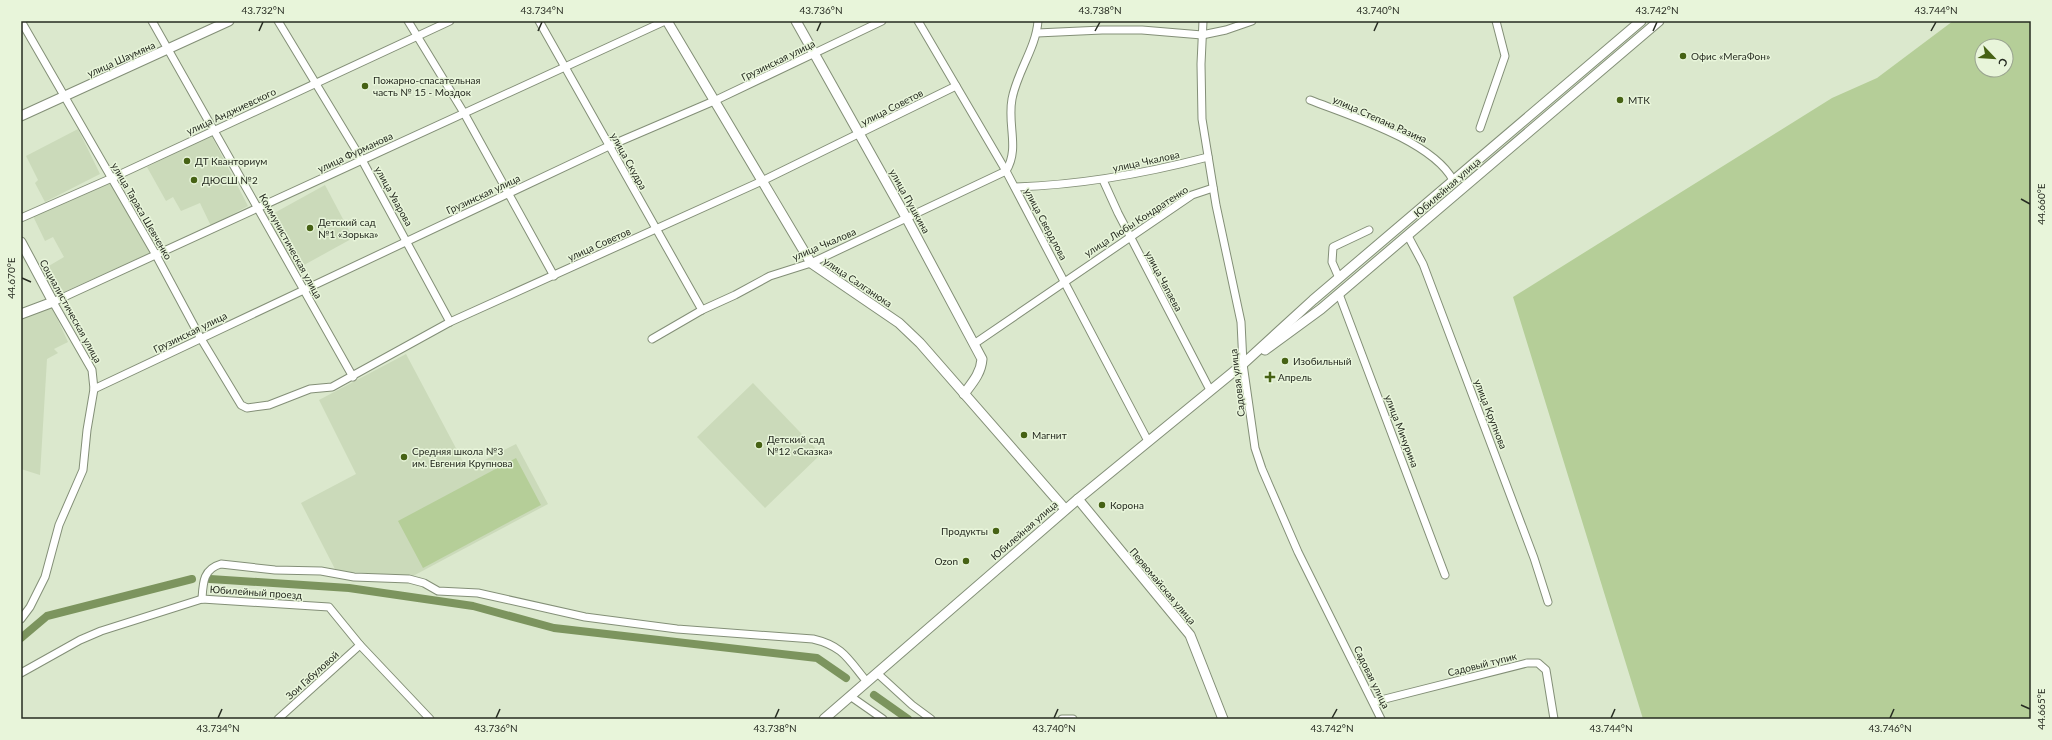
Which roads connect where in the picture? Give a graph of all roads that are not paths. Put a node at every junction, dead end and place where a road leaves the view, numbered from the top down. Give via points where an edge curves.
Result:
1 (21, 21) edge
2 (152, 21) edge
3 (229, 21) edge
4 (278, 21) edge
5 (408, 21) edge
6 (450, 21) edge
7 (539, 21) edge
8 (666, 21) edge
9 (796, 21) edge
10 (882, 21) edge
11 (918, 21) edge
12 (1038, 21) edge
13 (1203, 21) edge
14 (1252, 21) edge
15 (1496, 21) edge
16 (1641, 21) edge
17 (1659, 21) edge
18 (1037, 34) junction
19 (1202, 35) junction
20 (417, 36) junction
21 (169, 50) junction
22 (814, 54) junction
23 (565, 67) junction
24 (316, 83) junction
25 (956, 86) junction
26 (63, 97) junction
27 (1310, 100) dead end
28 (714, 101) junction
29 (464, 114) junction
30 (21, 116) edge
31 (1528, 116) junction
32 (1536, 125) junction
33 (1480, 128) dead end
34 (214, 130) junction
35 (860, 135) junction
36 (609, 146) junction
37 (1208, 157) junction
38 (362, 160) junction
39 (1006, 171) junction
40 (112, 178) junction
41 (1103, 180) junction
42 (1453, 180) junction
43 (762, 182) junction
44 (1015, 187) junction
45 (1214, 188) junction
46 (508, 193) junction
47 (259, 208) junction
48 (21, 218) edge
49 (907, 219) junction
50 (656, 230) junction
51 (1369, 230) dead end
52 (1130, 236) junction
53 (1408, 236) junction
54 (407, 240) junction
55 (21, 242) edge
56 (156, 255) junction
57 (811, 263) junction
58 (554, 276) junction
59 (1340, 278) junction
60 (1066, 281) junction
61 (302, 289) junction
62 (1339, 294) junction
63 (53, 302) junction
64 (702, 310) junction
65 (21, 314) edge
66 (450, 322) junction
67 (200, 338) junction
68 (652, 339) dead end
69 (974, 344) junction
70 (1244, 364) junction
71 (353, 377) junction
72 (94, 389) junction
73 (1210, 390) junction
74 (964, 394) junction
75 (247, 408) joint
76 (1148, 441) junction
77 (1078, 499) junction
78 (1066, 509) junction
79 (1445, 575) dead end
80 (202, 599) junction
81 (1548, 602) dead end
82 (21, 619) edge
83 (360, 646) junction
84 (877, 673) junction
85 (21, 674) edge
86 (867, 682) junction
87 (850, 696) junction
88 (1373, 702) junction
89 (278, 719) edge
90 (430, 719) edge
91 (824, 719) edge
92 (883, 719) edge
93 (931, 719) edge
94 (1062, 719) edge
95 (1073, 719) edge
96 (1223, 719) edge
97 (1381, 719) edge
98 (1554, 719) edge

1 - 26 street, улица Тараса Шевченко
2 - 21 street, Коммунистическая улица
3 - 21 main road, улица Шаумяна
4 - 24 street, улица Уварова
5 - 20 street
6 - 20 street, улица Анджиевского
7 - 23 street, улица Скудра
8 - 23 street, улица Фурманова
8 - 28 main road, улица Салганюка
9 - 22 main road, улица Пушкина
10 - 22 street, Грузинская улица
11 - 25 street, улица Свердлова
12 - 18 street
13 - 19 street, Садовая улица
14 - 19 street
15 - 33 street via 1505,56
16 - 31 main road, Юбилейная улица
17 - 32 main road, Юбилейная улица
18 - 19 street via 1142,30
18 - 39 street via 1012,100 1010,115 1014,154
19 - 37 street, Садовая улица via 1202,119
20 - 24 street, улица Анджиевского
20 - 29 street
21 - 26 main road, улица Шаумяна
21 - 34 street, Коммунистическая улица
22 - 28 street, Грузинская улица
22 - 35 main road, улица Пушкина
23 - 29 street, улица Фурманова
23 - 36 street, улица Скудра
24 - 34 street, улица Анджиевского
24 - 38 street, улица Уварова
25 - 35 street, улица Советов
25 - 39 street, улица Свердлова
26 - 30 main road, улица Шаумяна
26 - 40 street, улица Тараса Шевченко
27 - 42 street, улица Степана Разина via 1426,151 1447,169
28 - 36 street, Грузинская улица
28 - 43 main road, улица Салганюка
29 - 38 street, улица Фурманова
29 - 46 street
31 - 32 main road
31 - 42 main road, Юбилейная улица
32 - 53 main road, Юбилейная улица
34 - 40 street, улица Анджиевского
34 - 47 street, Коммунистическая улица
35 - 43 street, улица Советов
35 - 49 main road, улица Пушкина
36 - 46 street, Грузинская улица
36 - 50 street, улица Скудра
37 - 41 street, улица Чкалова via 1158,170
37 - 45 street, Садовая улица
38 - 47 street, улица Фурманова
38 - 54 street, улица Уварова
39 - 44 street, улица Свердлова
39 - 49 street, улица Чкалова
40 - 48 street, улица Анджиевского
40 - 56 street, улица Тараса Шевченко
41 - 44 street, улица Чкалова
41 - 52 street, улица Чапаева
42 - 59 main road, Юбилейная улица
43 - 50 street, улица Советов
43 - 57 main road, улица Салганюка
44 - 60 street, улица Свердлова
45 - 52 street, улица Любы Кондратенко via 1192,195
45 - 70 street, Садовая улица via 1241,322
46 - 54 street, Грузинская улица
46 - 58 street
47 - 56 street, улица Фурманова
47 - 61 street, Коммунистическая улица
49 - 57 street, улица Чкалова
49 - 69 main road, улица Пушкина
50 - 58 street, улица Советов
50 - 64 street, улица Скудра
51 - 59 street via 1333,247 1332,262
52 - 60 street, улица Любы Кондратенко
52 - 73 street, улица Чапаева
53 - 62 main road, Юбилейная улица
53 - 81 street, улица Крупнова via 1423,264 1534,558
54 - 61 street, Грузинская улица
54 - 66 street, улица Уварова
55 - 63 main road, Социалистическая улица
56 - 63 street, улица Фурманова
56 - 67 street, улица Тараса Шевченко
57 - 64 street, улица Чкалова via 770,276
57 - 74 main road, улица Салганюка via 899,323
58 - 66 street, улица Советов
59 - 70 main road, Юбилейная улица
60 - 69 street, улица Любы Кондратенко
60 - 76 street, улица Свердлова
61 - 67 street, Грузинская улица
61 - 71 street, Коммунистическая улица
62 - 70 main road, Юбилейная улица
62 - 79 street, улица Мичурина
63 - 65 main road
63 - 72 street, Социалистическая улица via 92,370
64 - 68 street, улица Чкалова
66 - 71 street, улица Советов
67 - 72 street, Грузинская улица
67 - 75 street, улица Тараса Шевченко via 241,405
69 - 74 main road, улица Пушкина via 982,358 981,367
70 - 73 main road, Юбилейная улица
70 - 88 street, Садовая улица via 1254,448 1262,469 1298,552
71 - 75 street, улица Советов via 332,387 310,389 269,405
72 - 82 street, Социалистическая улица via 83,470 59,525 45,577
73 - 76 main road, Юбилейная улица
74 - 78 main road, улица Салганюка
76 - 77 main road, Юбилейная улица
77 - 78 main road, Юбилейная улица
77 - 96 main road, Первомайская улица via 1190,635
78 - 84 main road, Юбилейная улица
80 - 83 street, Юбилейный проезд via 329,606
80 - 85 street, Юбилейный проезд via 80,640
80 - 86 street via 206,573 221,564 276,570 321,571 354,577 409,579 424,583 438,591 478,593 585,617 677,629 813,639 830,643 841,650
83 - 89 street, Зои Габуловой
83 - 90 street, Юбилейный проезд
84 - 86 main road, Юбилейная улица
84 - 93 street
86 - 87 main road, Юбилейная улица
87 - 91 main road, Юбилейная улица
87 - 92 street
88 - 97 street, Садовая улица
88 - 98 street, Садовый тупик via 1527,663 1538,663 1546,670
94 - 95 street

